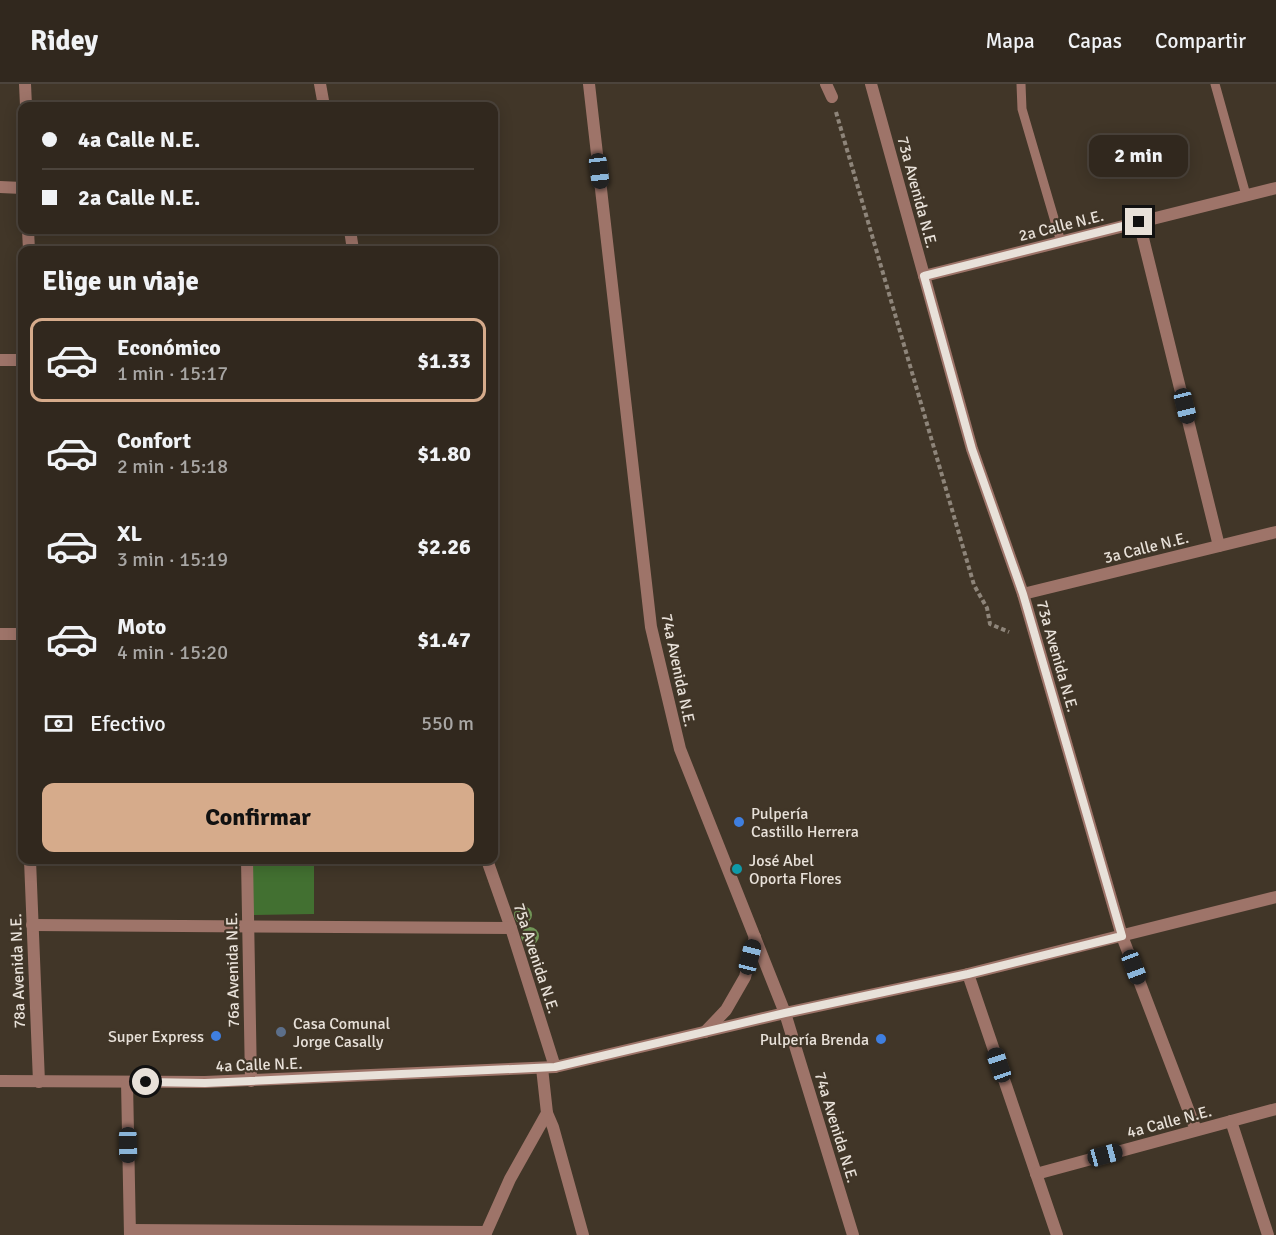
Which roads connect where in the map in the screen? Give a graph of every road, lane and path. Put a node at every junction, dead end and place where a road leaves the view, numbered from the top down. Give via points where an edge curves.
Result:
1 (25, 84) edge
2 (320, 84) edge
3 (589, 84) edge
4 (826, 84) edge
5 (871, 84) edge
6 (1020, 84) edge
7 (1215, 84) edge
8 (832, 97) joint
9 (26, 102) edge
10 (323, 102) edge
11 (0, 187) edge
12 (18, 188) edge
13 (1276, 188) edge
14 (1246, 195) junction
15 (1139, 222) junction
16 (1061, 242) junction
17 (924, 276) junction
18 (0, 360) edge
19 (18, 360) edge
20 (1276, 532) edge
21 (1220, 546) junction
22 (1023, 594) junction
23 (1009, 632) dead end
24 (0, 634) edge
25 (18, 634) edge
26 (30, 864) edge
27 (247, 864) edge
28 (488, 864) edge
29 (1276, 897) edge
30 (32, 925) junction
31 (248, 927) junction
32 (511, 928) junction
33 (1122, 936) junction
34 (755, 937) junction
35 (968, 974) junction
36 (785, 1013) junction
37 (705, 1033) junction
38 (555, 1067) junction
39 (542, 1068) junction
40 (0, 1081) edge
41 (251, 1081) junction
42 (39, 1082) junction
43 (127, 1082) junction
44 (1276, 1109) edge
45 (547, 1113) junction
46 (1231, 1121) junction
47 (1196, 1130) junction
48 (1036, 1174) junction
49 (130, 1232) edge
50 (485, 1233) edge
51 (583, 1235) edge
52 (853, 1235) edge
53 (1057, 1235) edge
54 (1268, 1235) edge

1 - 9 street
2 - 10 street
3 - 34 street, 74a Avenida N.E. via 651,627 680,749
4 - 8 street
5 - 17 street, 73a Avenida N.E.
6 - 16 lane via 1022,110
7 - 14 lane
8 - 23 path via 974,585 987,608 990,624
11 - 12 street
13 - 14 street, 2a Calle N.E.
14 - 15 street, 2a Calle N.E.
15 - 16 street, 2a Calle N.E.
15 - 21 street
16 - 17 street, 2a Calle N.E.
17 - 22 street, 73a Avenida N.E. via 972,449
18 - 19 street
20 - 21 street, 3a Calle N.E.
21 - 22 street, 3a Calle N.E.
22 - 33 street, 73a Avenida N.E.
24 - 25 street
26 - 30 street, 78a Avenida N.E.
27 - 31 street, 76a Avenida N.E.
28 - 32 street, 75a Avenida N.E.
29 - 33 street, 4a Calle N.E.
30 - 31 street
30 - 42 street, 78a Avenida N.E.
31 - 32 street
31 - 41 street, 76a Avenida N.E.
32 - 38 street, 75a Avenida N.E.
33 - 35 street, 4a Calle N.E.
33 - 47 street, 73a Avenida N.E.
34 - 36 street, 74a Avenida N.E.
34 - 37 street via 745,976 726,1010
35 - 36 street, 4a Calle N.E.
35 - 48 street
36 - 37 street, 4a Calle N.E.
36 - 52 street, 74a Avenida N.E.
37 - 38 street, 4a Calle N.E.
38 - 39 street, 4a Calle N.E.
39 - 41 street, 4a Calle N.E.
39 - 45 street
40 - 42 street, 4a Calle N.E.
41 - 43 street, 4a Calle N.E.
42 - 43 street, 4a Calle N.E.
43 - 49 street
44 - 46 street, 4a Calle N.E.
45 - 50 street
45 - 51 street
46 - 47 street, 4a Calle N.E.
46 - 54 street
47 - 48 street, 4a Calle N.E.
48 - 53 street
49 - 50 street

